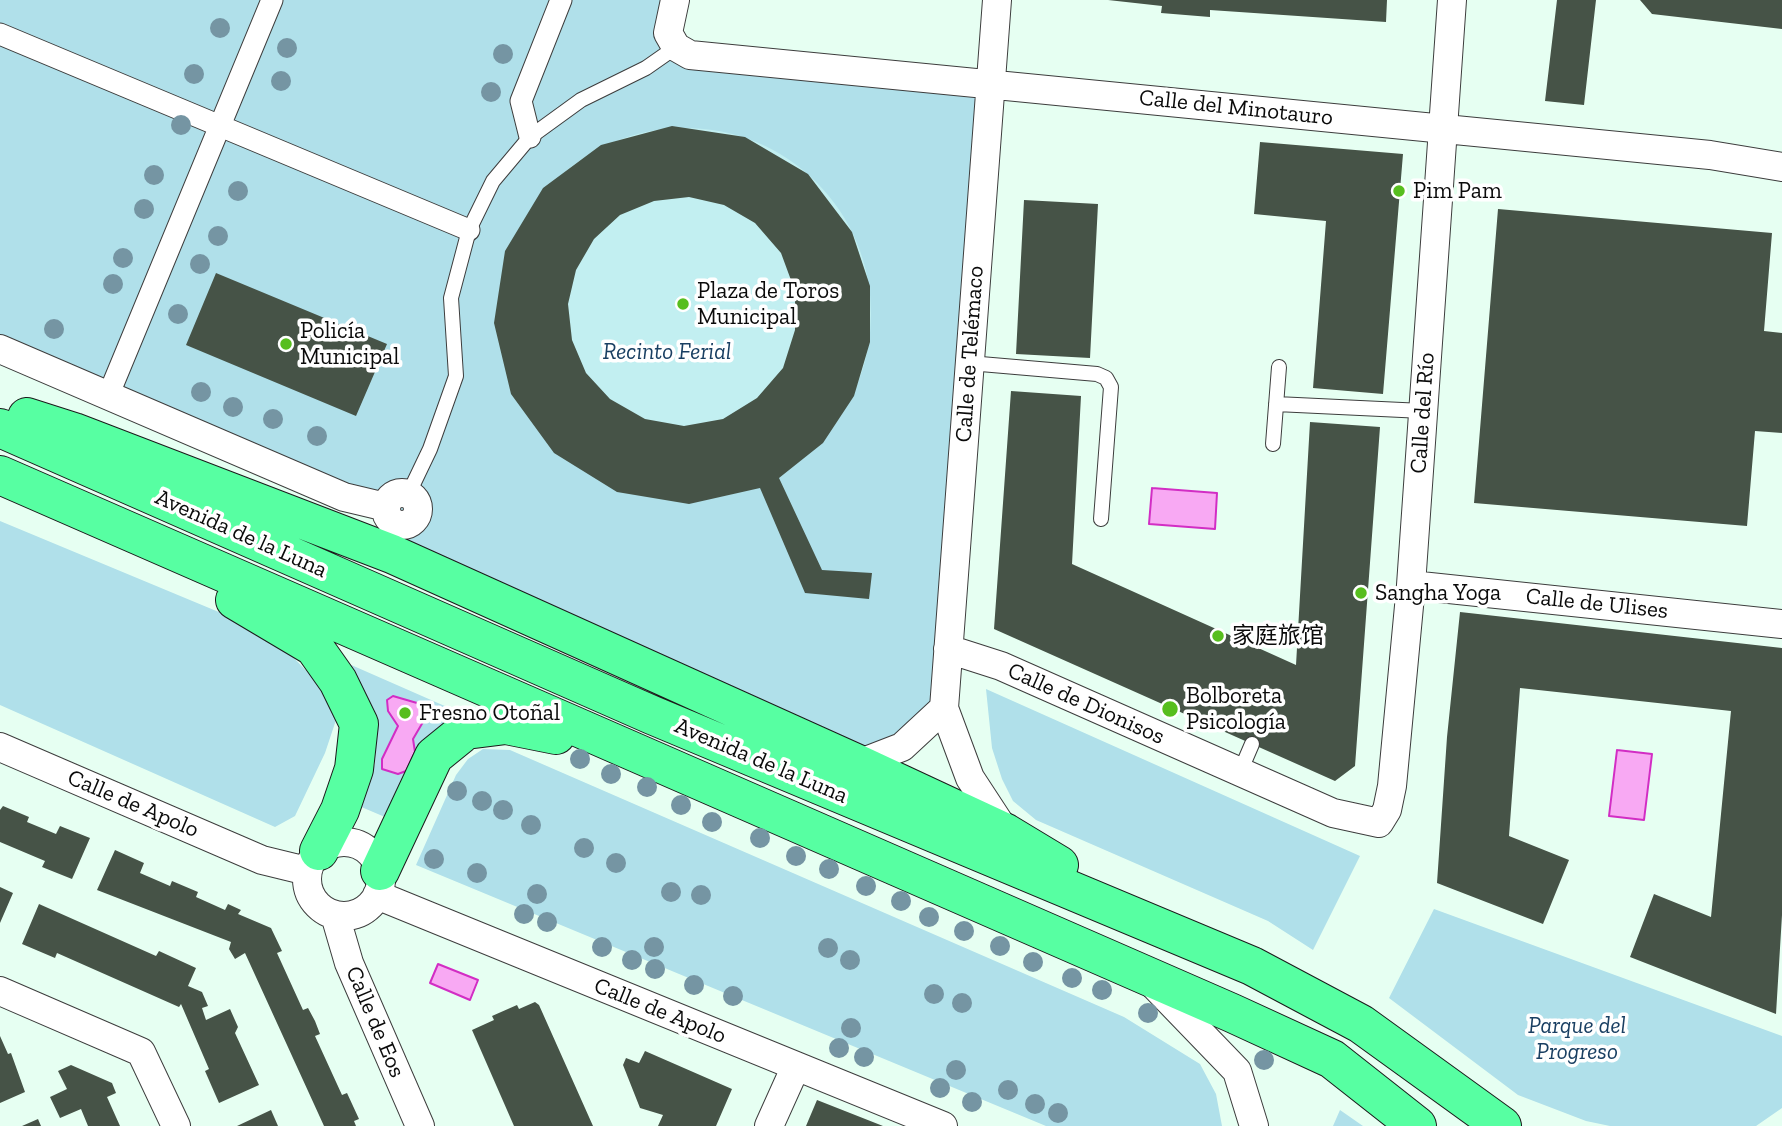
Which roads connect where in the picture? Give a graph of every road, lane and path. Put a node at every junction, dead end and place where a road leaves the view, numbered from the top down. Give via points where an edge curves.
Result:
1 (272, 0) edge
2 (561, 0) edge
3 (675, 0) edge
4 (997, 0) edge
5 (1452, 0) edge
6 (0, 34) edge
7 (683, 51) junction
8 (991, 84) junction
9 (220, 127) junction
10 (1442, 129) junction
11 (530, 137) junction
12 (1782, 167) edge
13 (469, 230) junction
14 (0, 349) edge
15 (969, 363) junction
16 (1279, 367) dead end
17 (108, 396) junction
18 (1276, 404) junction
19 (0, 408) edge
20 (1423, 411) junction
21 (0, 428) edge
22 (1273, 444) dead end
23 (0, 475) edge
24 (0, 496) edge
25 (1101, 519) dead end
26 (396, 520) junction
27 (1411, 585) junction
28 (1782, 624) edge
29 (948, 649) junction
30 (944, 708) junction
31 (1252, 744) dead end
32 (0, 747) edge
33 (634, 751) junction
34 (858, 764) junction
35 (1240, 772) junction
36 (1379, 822) joint
37 (1006, 833) junction
38 (313, 861) junction
39 (378, 883) junction
40 (335, 915) junction
41 (1165, 930) junction
42 (1145, 975) junction
43 (0, 991) edge
44 (796, 1066) junction
45 (176, 1126) edge
46 (420, 1126) edge
47 (769, 1126) edge
48 (943, 1126) edge
49 (1254, 1126) edge
50 (1417, 1126) edge
51 (1502, 1126) edge

1 - 9 street
2 - 11 street via 521,101
3 - 7 street via 668,33
4 - 8 street, Calle de Telémaco
5 - 10 street, Calle del Río
6 - 9 street
7 - 8 street, Calle del Minotauro
7 - 11 lane via 581,100
8 - 10 street, Calle del Minotauro
8 - 15 street, Calle de Telémaco
9 - 13 street
9 - 17 street
10 - 12 street, Calle del Minotauro via 1710,155
10 - 20 street, Calle del Río
11 - 13 lane via 493,181
13 - 26 lane via 451,298 456,376 430,449
14 - 17 street
15 - 25 lane via 1106,378 1111,387
15 - 29 street, Calle de Telémaco
16 - 18 lane
17 - 26 street
18 - 20 lane
18 - 22 lane
19 - 26 main road
20 - 27 street, Calle del Río
21 - 41 main road, Avenida de la Luna via 652,715
23 - 33 main road, Avenida de la Luna
24 - 38 main road via 38,517 244,603 314,647 338,681 359,724 354,769 340,810
26 - 34 main road
27 - 28 street, Calle de Ulises
27 - 36 street, Calle del Río via 1392,786
29 - 30 street, Calle de Telémaco
29 - 35 street, Calle de Dionisos via 1001,666
30 - 34 street via 902,747
30 - 37 street, Calle de Telémaco via 970,778
31 - 35 lane
32 - 38 street, Calle de Apolo via 262,860
33 - 39 main road via 506,725 466,730 434,756
33 - 42 main road, Avenida de la Luna
34 - 37 main road
35 - 36 street, Calle de Dionisos via 1333,813
37 - 41 main road
38 - 39 street via 335,843 353,844 371,854
38 - 40 street via 307,885 312,898
39 - 40 street via 362,912
39 - 44 street, Calle de Apolo
40 - 46 street, Calle de Eos via 349,963
41 - 51 main road, Avenida de la Luna via 1252,965 1361,1024
42 - 49 street via 1237,1071
42 - 50 main road, Avenida de la Luna via 1332,1059
43 - 45 street via 141,1052
44 - 47 street
44 - 48 street, Calle de Apolo

